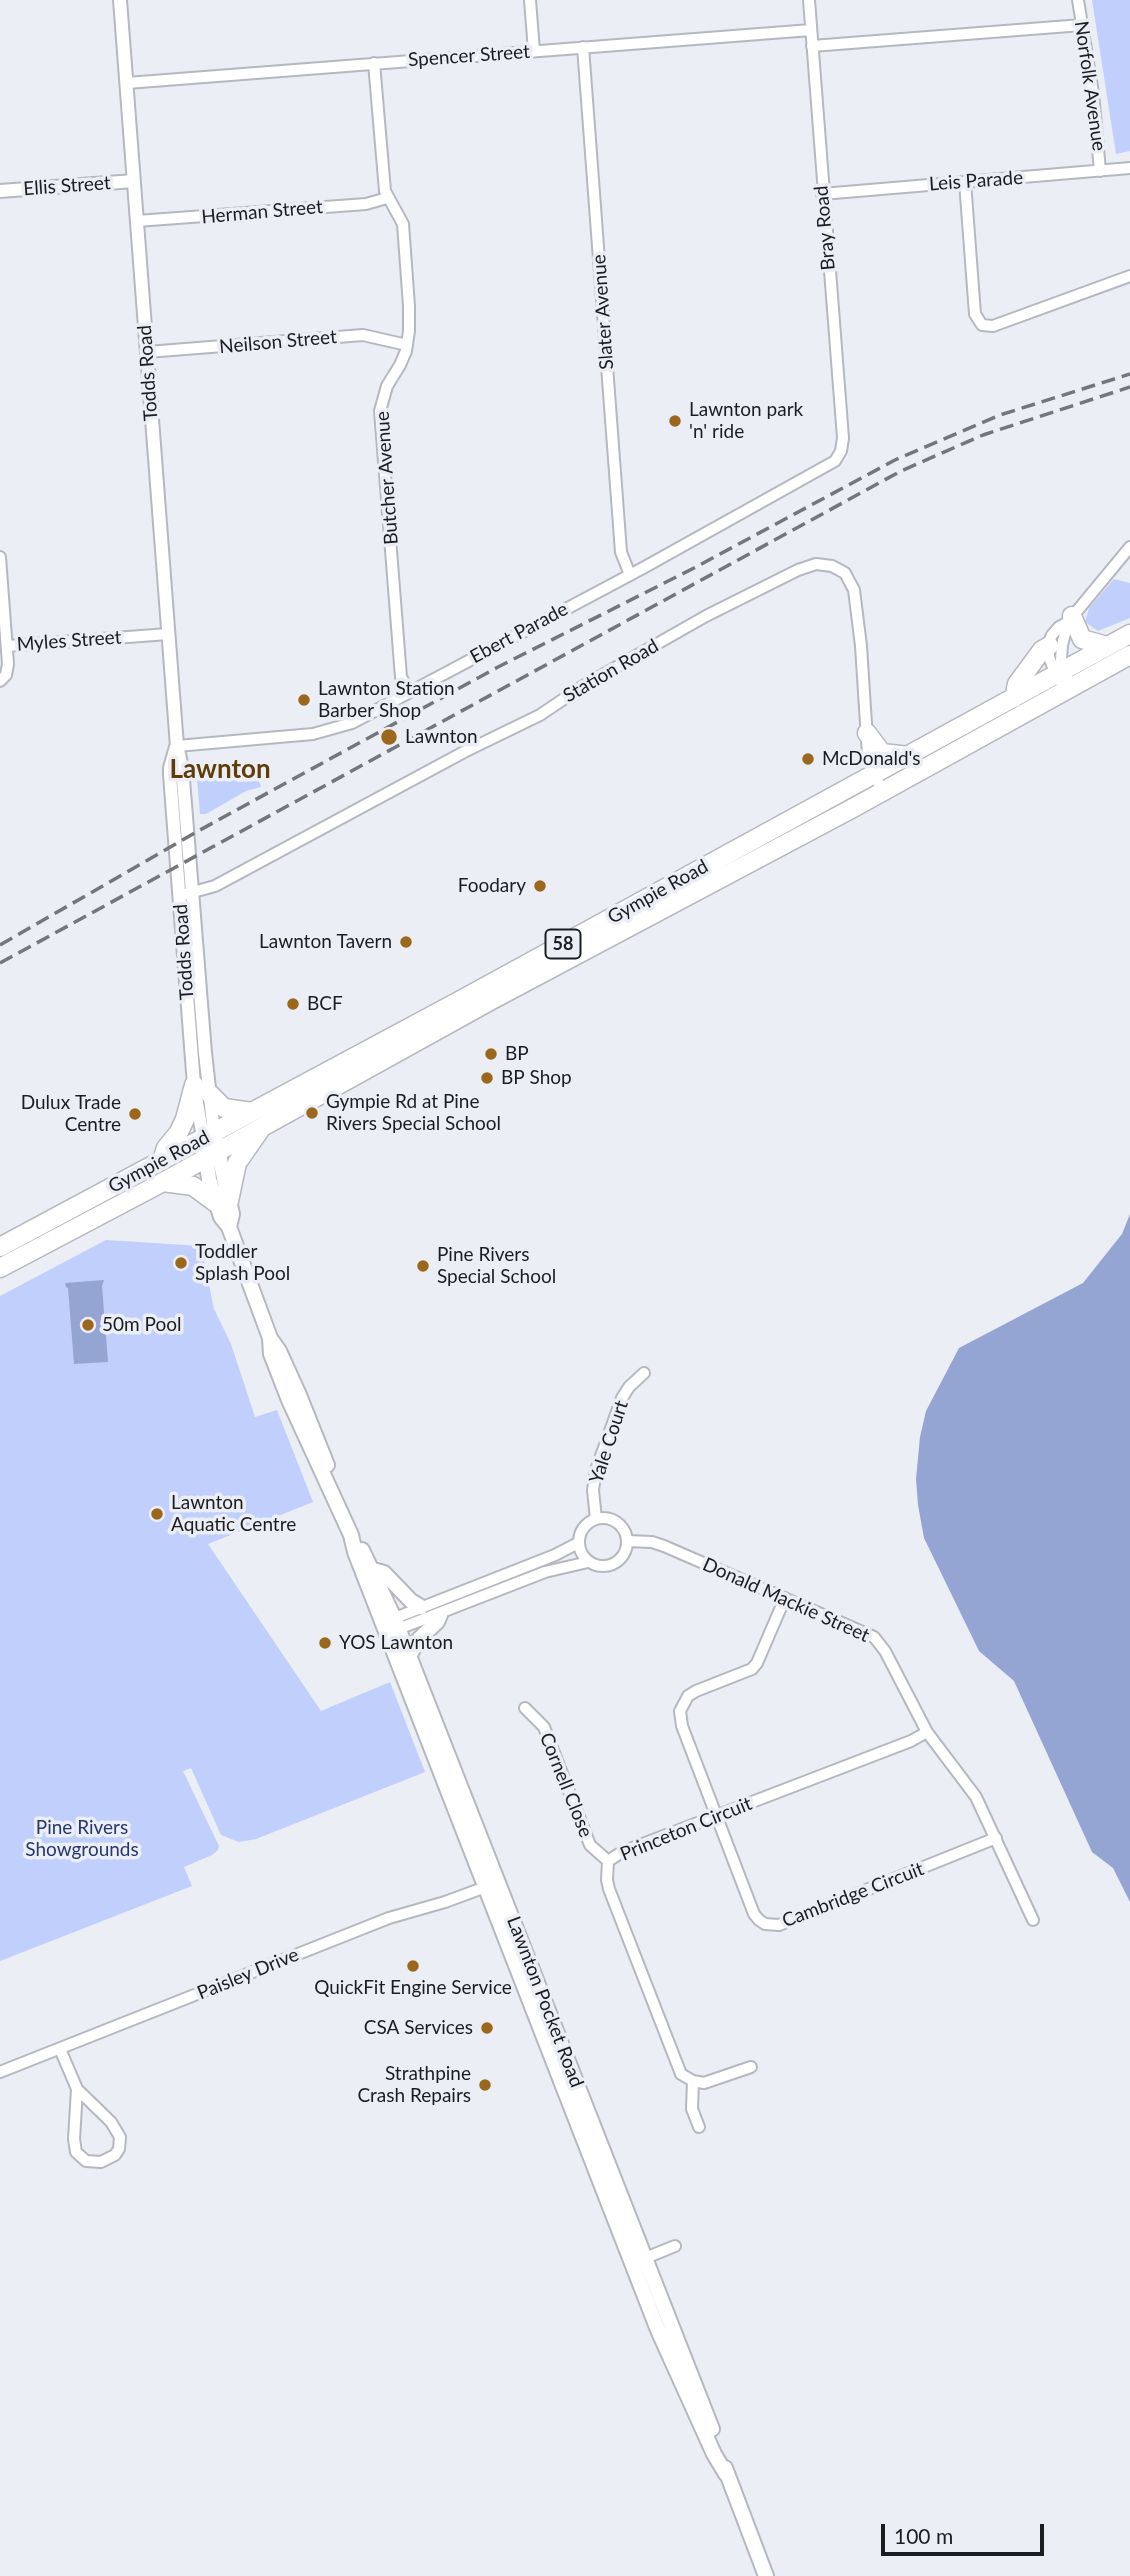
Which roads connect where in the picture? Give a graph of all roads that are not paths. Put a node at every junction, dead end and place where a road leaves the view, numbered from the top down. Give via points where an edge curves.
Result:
1 (120, 0) edge
2 (530, 0) edge
3 (809, 0) edge
4 (1078, 0) edge
5 (1082, 25) junction
6 (811, 30) junction
7 (812, 46) junction
8 (583, 47) junction
9 (534, 51) junction
10 (374, 63) junction
11 (127, 83) junction
12 (1130, 168) edge
13 (1100, 171) junction
14 (134, 181) junction
15 (965, 182) junction
16 (0, 191) edge
17 (822, 194) junction
18 (387, 198) junction
19 (137, 221) junction
20 (1130, 276) edge
21 (407, 345) junction
22 (147, 352) junction
23 (840, 455) joint
24 (1130, 547) edge
25 (0, 557) edge
26 (630, 575) junction
27 (1070, 619) junction
28 (169, 634) junction
29 (1130, 634) edge
30 (7, 646) junction
31 (1049, 646) junction
32 (1107, 646) junction
33 (1130, 655) edge
34 (1059, 673) junction
35 (0, 681) edge
36 (1068, 690) junction
37 (410, 692) junction
38 (1014, 698) junction
39 (867, 733) junction
40 (177, 746) junction
41 (910, 756) junction
42 (873, 775) junction
43 (884, 791) junction
44 (186, 894) junction
45 (201, 1089) junction
46 (257, 1120) junction
47 (209, 1135) junction
48 (212, 1155) junction
49 (162, 1160) junction
50 (163, 1182) junction
51 (223, 1202) junction
52 (0, 1247) edge
53 (0, 1268) edge
54 (644, 1373) dead end
55 (596, 1519) junction
56 (351, 1535) junction
57 (628, 1541) junction
58 (578, 1543) junction
59 (588, 1562) junction
60 (373, 1570) junction
61 (785, 1598) junction
62 (421, 1607) junction
63 (440, 1615) junction
64 (391, 1627) junction
65 (409, 1656) junction
66 (525, 1708) dead end
67 (927, 1732) junction
68 (716, 1817) junction
69 (996, 1838) junction
70 (608, 1861) junction
71 (491, 1885) junction
72 (1033, 1920) dead end
73 (60, 2049) junction
74 (751, 2067) dead end
75 (0, 2072) edge
76 (693, 2081) junction
77 (77, 2089) junction
78 (699, 2127) dead end
79 (675, 2246) dead end
80 (638, 2260) junction
81 (765, 2576) edge

1 - 11 street, Todds Road
2 - 9 street
3 - 6 street, Bray Road
4 - 5 street, Norfolk Avenue
5 - 7 street
5 - 13 street, Norfolk Avenue
6 - 7 street, Bray Road
6 - 8 street, Spencer Street
7 - 17 street, Bray Road
8 - 9 street, Spencer Street
8 - 26 street, Slater Avenue via 621,552
9 - 10 street, Spencer Street
10 - 11 street, Spencer Street
10 - 18 street, Butcher Avenue
11 - 14 street, Todds Road
12 - 13 street, Leis Parade
13 - 15 street, Leis Parade
14 - 16 street, Ellis Street
14 - 19 street, Todds Road
15 - 17 street, Leis Parade
15 - 20 street via 975,314 982,325 993,326
17 - 23 street, Bray Road via 843,438
18 - 19 street, Herman Street
18 - 21 street, Butcher Avenue via 404,230 410,315
19 - 22 street, Todds Road
21 - 22 street, Neilson Street via 363,335
21 - 37 street, Butcher Avenue via 383,396 380,417 401,676
22 - 28 street, Todds Road
23 - 26 street, Ebert Parade via 827,468
24 - 27 street
25 - 30 street
26 - 37 street, Ebert Parade
27 - 31 street via 1059,626
27 - 32 highway via 1082,639
27 - 34 street
28 - 30 street, Myles Street
28 - 40 street, Todds Road
29 - 32 highway, Gympie Road / 58
30 - 35 street, Myles Street via 7,670
31 - 34 street via 1050,661
31 - 38 highway via 1017,684
32 - 34 highway, Gympie Road / 58
33 - 36 highway, Gympie Road / 58
34 - 36 street
34 - 38 highway, Gympie Road / 58
36 - 43 highway, Gympie Road / 58
37 - 40 street, Ebert Parade via 325,732
38 - 41 highway, Gympie Road / 58
39 - 41 highway via 883,753
39 - 42 street, Station Road
39 - 44 street, Station Road via 854,590 838,569 825,564 808,566 706,617 540,715 215,886
40 - 44 street, Todds Road via 170,768
41 - 42 highway, Gympie Road / 58
42 - 43 street, Station Road
42 - 46 highway, Gympie Road / 58
43 - 46 highway, Gympie Road / 58
44 - 45 street, Todds Road
45 - 46 highway via 224,1108
45 - 47 street, Todds Road
45 - 49 highway
46 - 47 highway, Gympie Road / 58
46 - 48 highway, Gympie Road / 58
46 - 51 highway
47 - 48 main road, Todds Road
47 - 49 highway, Gympie Road / 58
48 - 50 highway, Gympie Road / 58
48 - 51 main road, Lawnton Pocket Road
49 - 52 highway, Gympie Road / 58
50 - 51 highway via 193,1186
50 - 53 highway, Gympie Road / 58
51 - 56 main road, Lawnton Pocket Road via 221,1217 229,1227 270,1338 271,1354 295,1418
54 - 55 street, Yale Court via 622,1398 596,1470
55 - 57 street via 614,1520
55 - 58 street via 585,1525
56 - 60 main road, Lawnton Pocket Road
56 - 64 main road, Lawnton Pocket Road
57 - 59 street via 623,1556 611,1566
57 - 61 street, Donald Mackie Street via 664,1546
58 - 59 street
58 - 62 street
59 - 63 street via 545,1572
60 - 62 main road via 384,1573
60 - 64 main road, Lawnton Pocket Road
61 - 67 street, Donald Mackie Street via 866,1632 879,1643
61 - 68 street, Cambridge Circuit via 752,1669 696,1691 680,1711
62 - 64 street via 400,1616
63 - 64 street
63 - 65 main road
64 - 65 main road, Lawnton Pocket Road
64 - 71 main road, Lawnton Pocket Road
65 - 71 main road, Lawnton Pocket Road
66 - 70 street, Cornell Close via 544,1727 590,1845
67 - 68 street, Princeton Circuit
67 - 69 street, Donald Mackie Street via 976,1797
68 - 69 street, Cambridge Circuit via 754,1914 771,1926
68 - 70 street, Princeton Circuit
69 - 72 street, Donald Mackie Street
70 - 76 street, Princeton Circuit via 607,1880 614,1902 677,2067
71 - 73 street, Paisley Drive via 389,1918
71 - 80 main road, Lawnton Pocket Road
73 - 75 street, Paisley Drive
73 - 77 street
74 - 76 street via 710,2082
76 - 78 street via 692,2109
77 - 77 street via 120,2137 115,2155 101,2162 86,2161 76,2152
79 - 80 street
80 - 81 main road, Lawnton Pocket Road via 673,2366 726,2474

